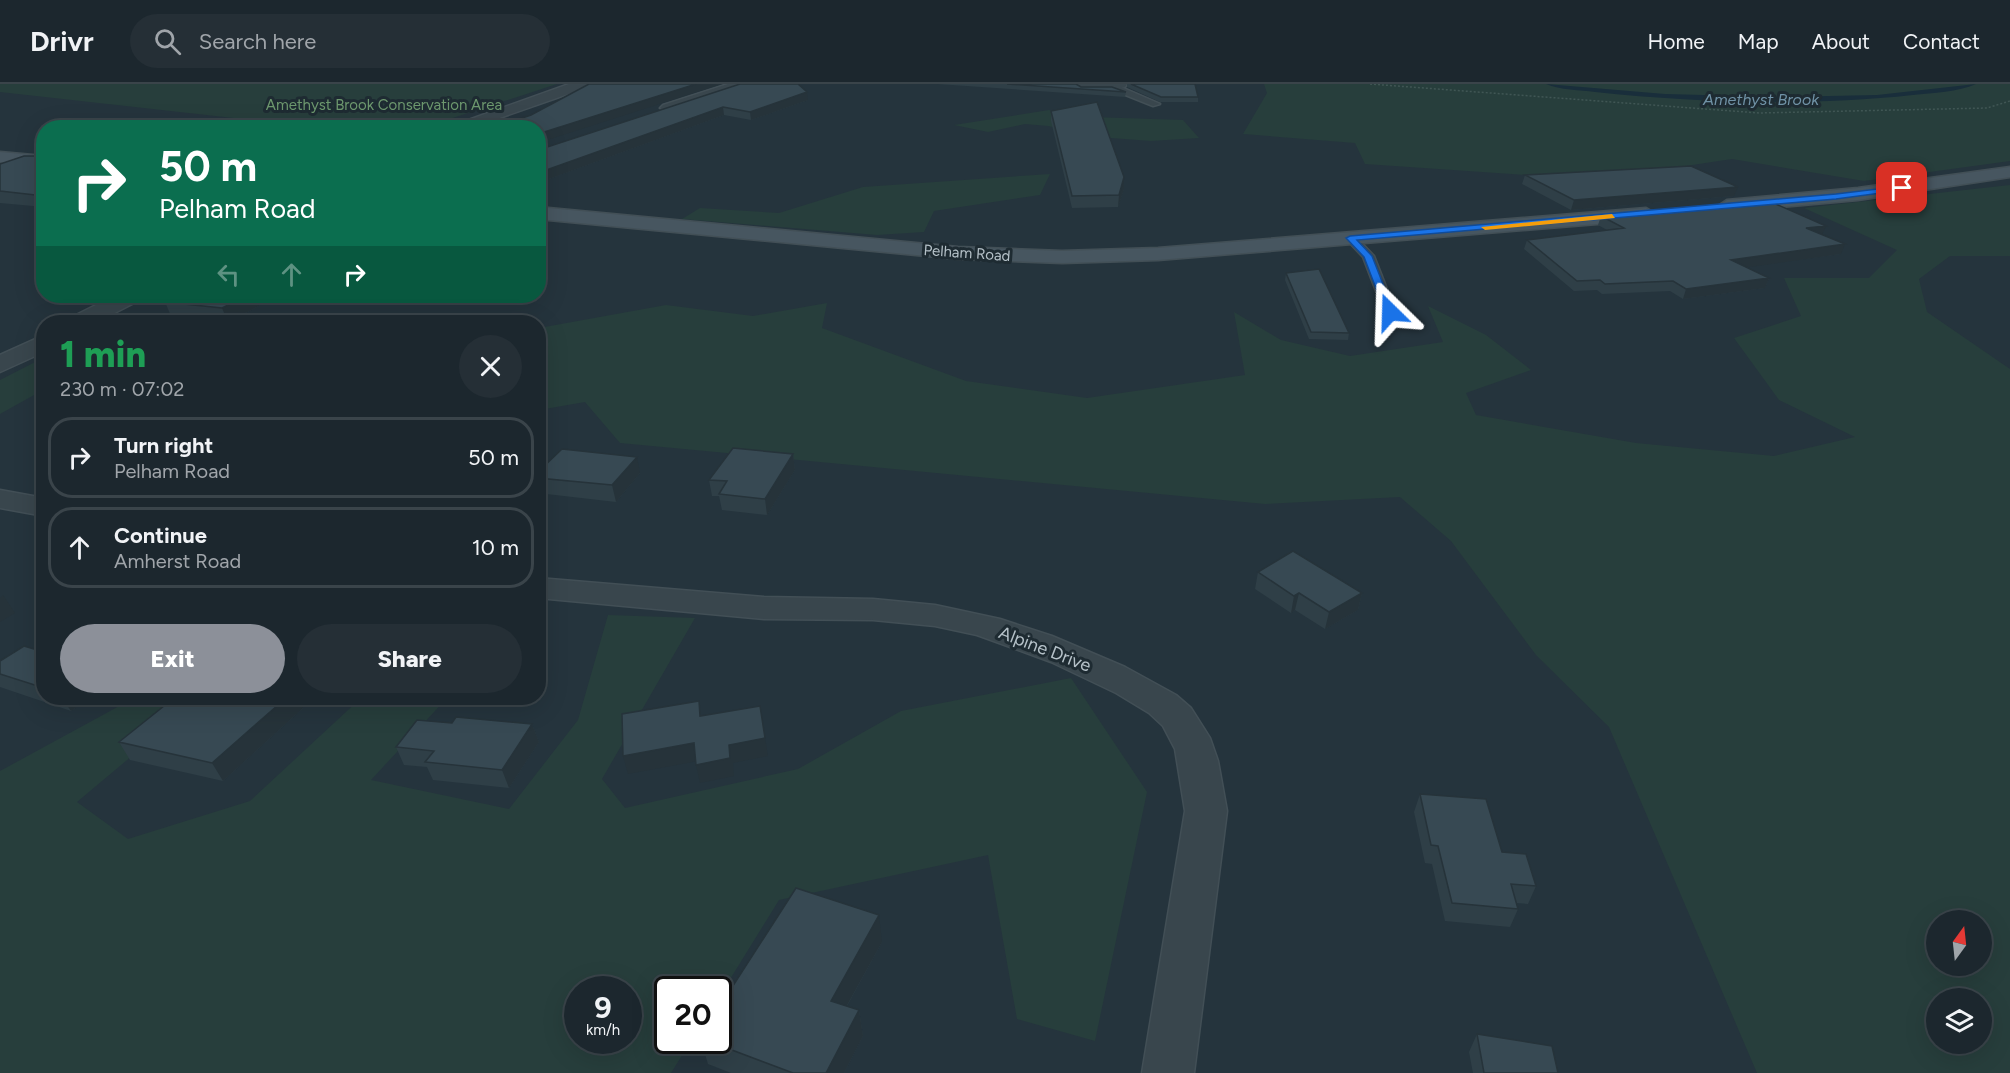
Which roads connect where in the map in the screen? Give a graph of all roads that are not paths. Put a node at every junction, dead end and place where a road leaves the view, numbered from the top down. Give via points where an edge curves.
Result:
1 (583, 84) edge
2 (743, 84) edge
3 (1077, 84) edge
4 (1115, 85) edge
5 (1156, 104) edge
6 (651, 114) edge
7 (477, 120) edge
8 (0, 157) edge
9 (36, 160) edge
10 (2010, 172) edge
11 (1707, 208) edge
12 (1660, 212) edge
13 (546, 214) edge
14 (1350, 238) junction
15 (117, 303) edge
16 (1390, 312) dead end
17 (93, 315) edge
18 (36, 346) edge
19 (0, 364) edge
20 (0, 499) edge
21 (36, 506) edge
22 (546, 589) edge
23 (1168, 1073) edge

1 - 7 street
2 - 6 street
3 - 4 street
4 - 5 lane
8 - 9 main road
10 - 11 main road via 1858,194
12 - 14 main road, Pelham Road
13 - 14 main road, Pelham Road via 990,255 1148,254
14 - 16 lane via 1368,256
15 - 17 street
18 - 19 street
20 - 21 street
22 - 23 street, Alpine Drive via 764,608 908,612 942,617 1006,633 1077,660 1161,704 1176,716 1192,742 1202,772 1206,810

